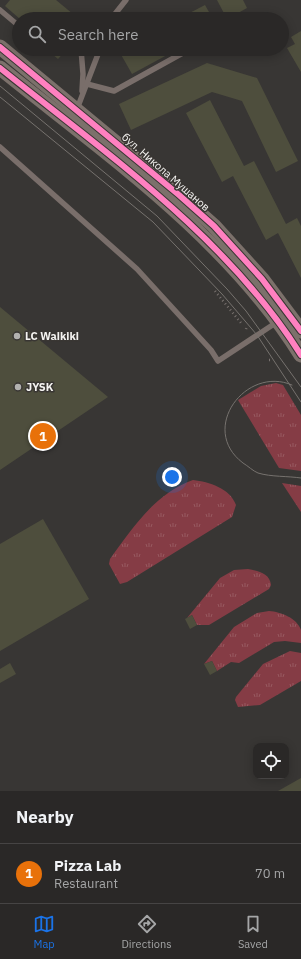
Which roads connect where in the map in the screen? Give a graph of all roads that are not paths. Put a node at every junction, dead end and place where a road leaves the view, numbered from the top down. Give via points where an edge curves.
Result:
1 (126, 0) edge
2 (0, 10) edge
3 (117, 12) edge
4 (12, 20) edge
5 (0, 47) edge
6 (12, 56) edge
7 (12, 56) edge
8 (82, 56) edge
9 (97, 56) edge
10 (177, 56) edge
11 (0, 68) edge
12 (87, 84) junction
13 (79, 104) junction
14 (0, 146) edge
15 (283, 318) junction
16 (301, 331) edge
17 (301, 355) edge

1 - 3 lane
2 - 4 lane
5 - 7 main road, бул. Никола Мушанов
6 - 13 main road, бул. Никола Мушанов
8 - 13 lane
9 - 12 lane
10 - 12 lane via 114,91
11 - 15 main road, бул. Никола Мушанов via 201,233 258,295
12 - 13 lane
13 - 15 main road, бул. Никола Мушанов via 214,226 262,279
14 - 15 lane via 137,269 211,350 218,361
15 - 16 main road, бул. Никола Мушанов
15 - 17 main road, бул. Никола Мушанов

